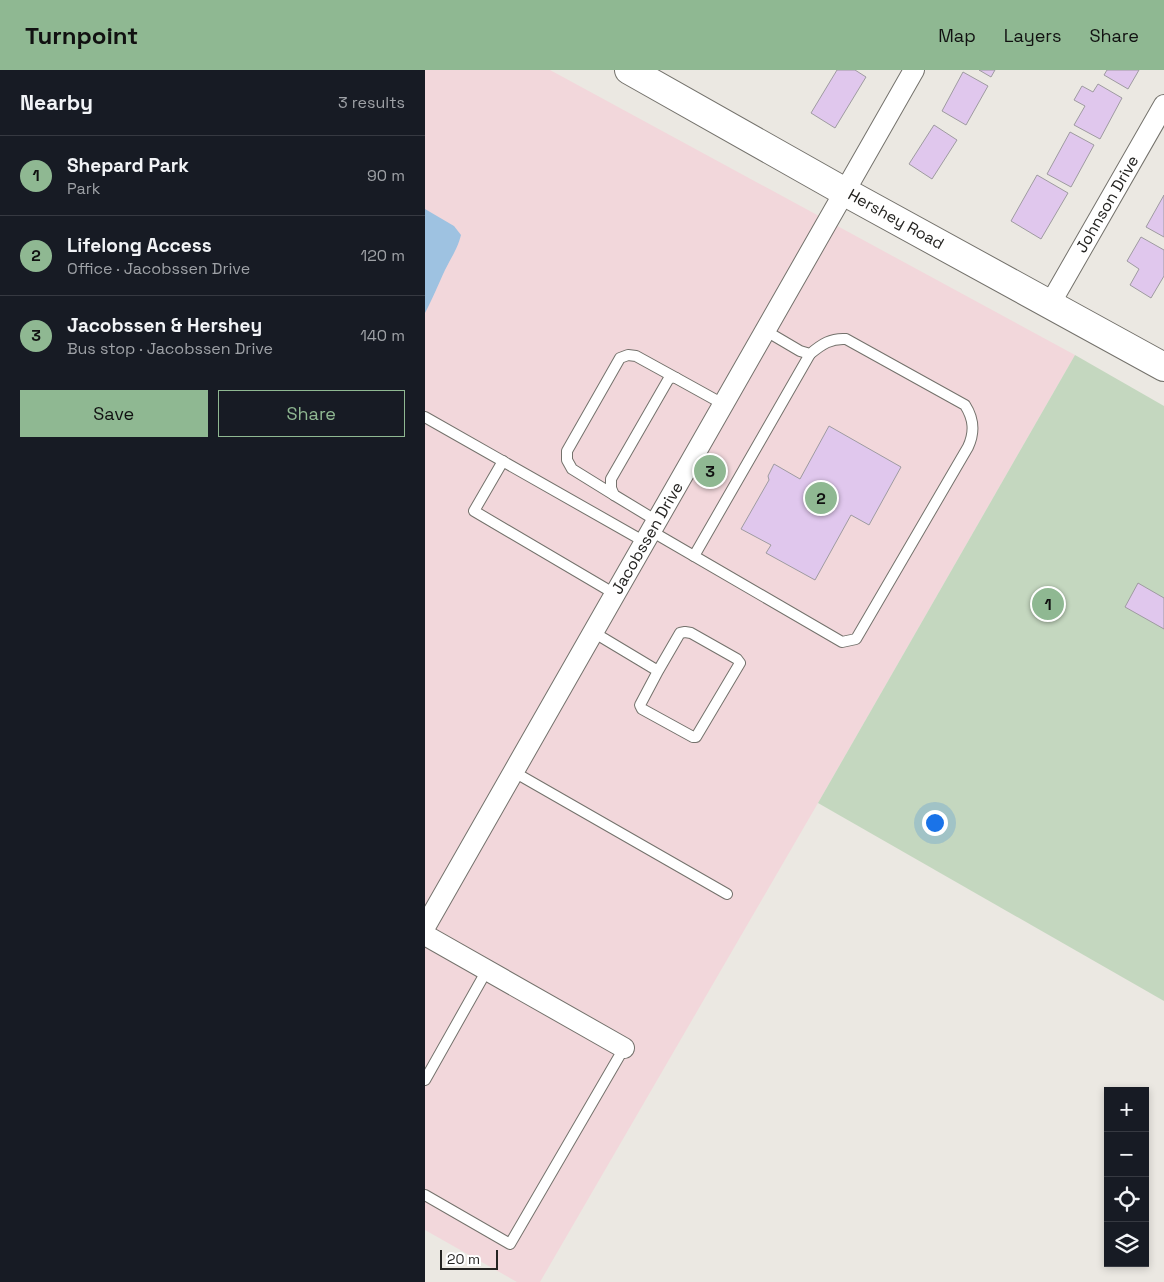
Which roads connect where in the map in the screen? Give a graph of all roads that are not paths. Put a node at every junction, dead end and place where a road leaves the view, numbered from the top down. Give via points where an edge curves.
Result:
1 (914, 70) edge
2 (639, 72) edge
3 (1164, 105) edge
4 (845, 192) junction
5 (1049, 304) junction
6 (766, 331) junction
7 (811, 354) junction
8 (1164, 367) edge
9 (676, 378) junction
10 (723, 404) junction
11 (425, 417) edge
12 (503, 461) junction
13 (614, 494) junction
14 (651, 532) junction
15 (694, 556) junction
16 (615, 594) junction
17 (593, 632) junction
18 (658, 671) junction
19 (514, 772) junction
20 (727, 894) dead end
21 (425, 926) edge
22 (425, 934) edge
23 (487, 970) junction
24 (624, 1048) joint
25 (425, 1080) edge
26 (425, 1195) edge

1 - 4 street, Jacobssen Drive
2 - 4 main road, Hershey Road
3 - 5 street, Johnson Drive
4 - 5 main road, Hershey Road
4 - 6 street, Jacobssen Drive
5 - 8 main road, Hershey Road
6 - 7 lane via 799,351
6 - 10 street, Jacobssen Drive
7 - 15 lane
7 - 15 lane via 822,343 846,339 965,405 973,426 973,437 968,447 856,639 842,642
9 - 10 lane
9 - 13 lane via 668,380 611,479
9 - 13 lane via 636,356 620,358 567,451 572,469
10 - 14 street, Jacobssen Drive
11 - 12 lane
12 - 14 lane
12 - 16 lane via 474,511
13 - 14 lane
14 - 15 lane
14 - 16 street, Jacobssen Drive
16 - 17 street, Jacobssen Drive
17 - 18 lane
17 - 19 street, Jacobssen Drive
18 - 18 lane via 680,633 685,632 740,663 696,737 642,709 640,704
19 - 20 lane
19 - 21 street, Jacobssen Drive
22 - 23 street
23 - 24 street
23 - 25 lane
24 - 26 lane via 510,1244

